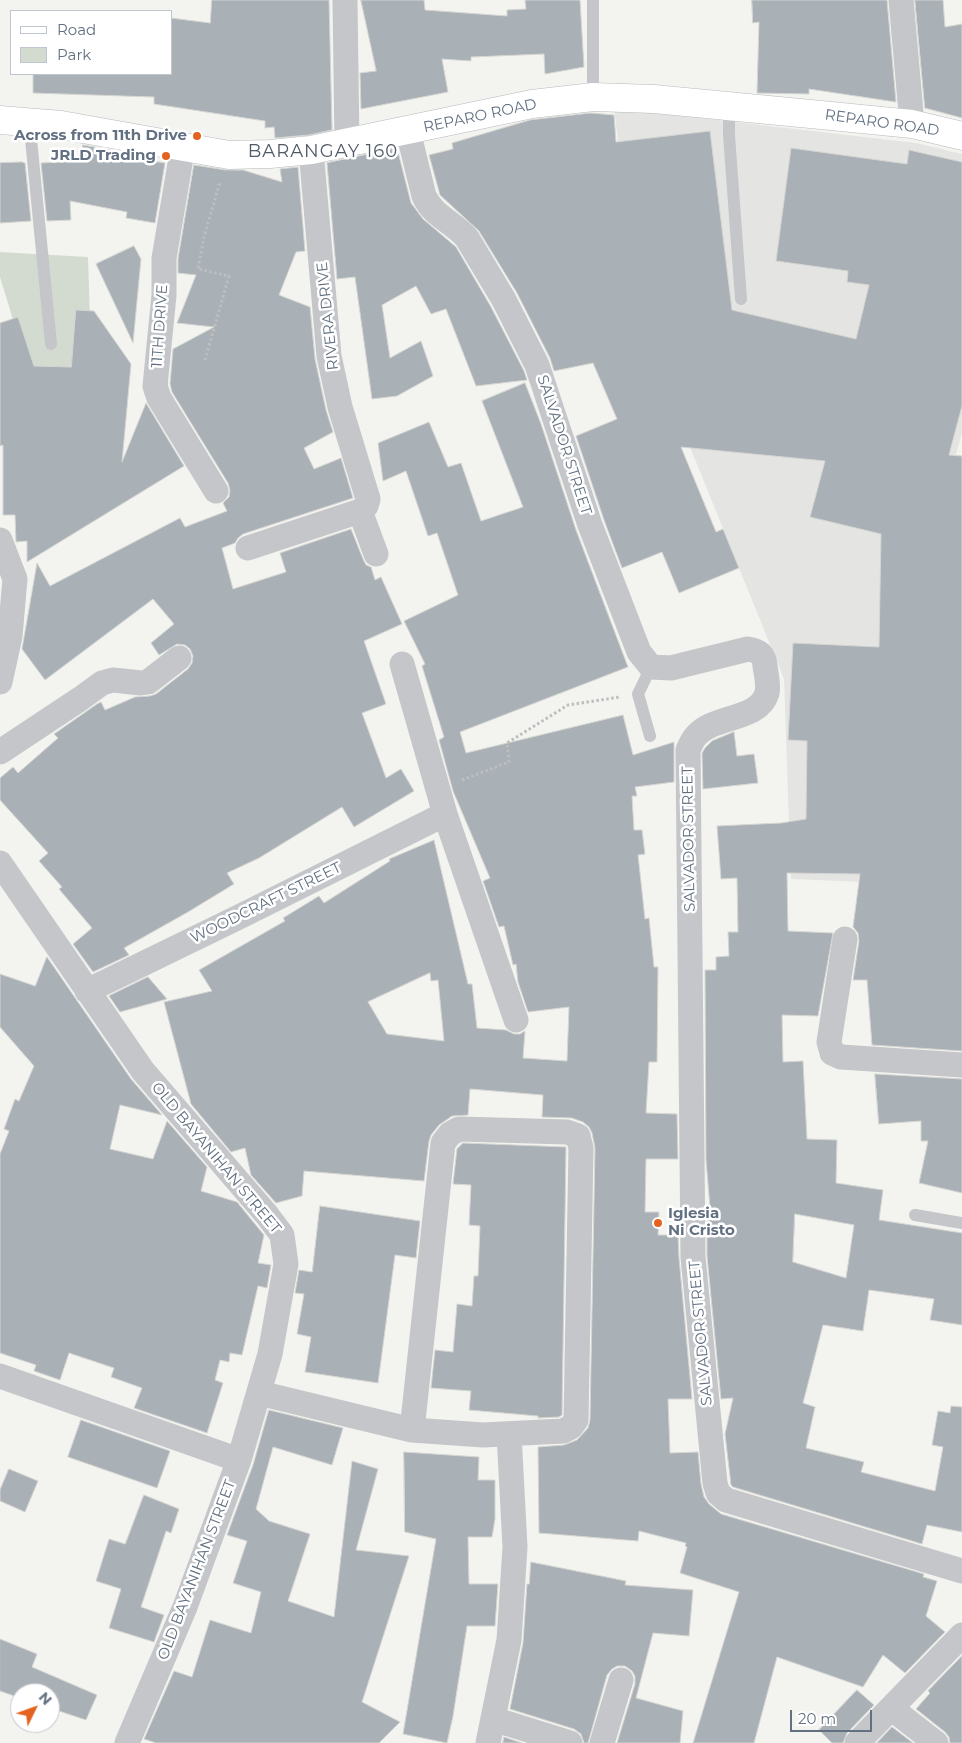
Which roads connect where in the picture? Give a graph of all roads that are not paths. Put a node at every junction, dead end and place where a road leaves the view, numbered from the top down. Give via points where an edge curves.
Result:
1 (345, 0) edge
2 (593, 0) edge
3 (901, 0) edge
4 (593, 97) junction
5 (729, 106) junction
6 (0, 120) edge
7 (33, 123) junction
8 (912, 124) junction
9 (408, 131) junction
10 (962, 136) edge
11 (346, 143) junction
12 (183, 146) junction
13 (311, 150) junction
14 (741, 299) dead end
15 (51, 344) dead end
16 (216, 491) dead end
17 (363, 509) junction
18 (0, 540) edge
19 (248, 548) dead end
20 (376, 554) dead end
21 (179, 658) dead end
22 (402, 664) dead end
23 (651, 667) junction
24 (0, 682) edge
25 (650, 736) dead end
26 (0, 752) edge
27 (443, 807) junction
28 (0, 863) edge
29 (845, 939) dead end
30 (87, 991) junction
31 (516, 1020) dead end
32 (962, 1065) edge
33 (915, 1215) dead end
34 (962, 1223) edge
35 (0, 1376) edge
36 (259, 1393) junction
37 (412, 1430) junction
38 (509, 1434) junction
39 (239, 1460) junction
40 (962, 1571) edge
41 (962, 1634) edge
42 (621, 1680) dead end
43 (891, 1708) junction
44 (493, 1719) junction
45 (127, 1743) edge
46 (488, 1743) edge
47 (570, 1743) edge
48 (602, 1743) edge
49 (857, 1743) edge
50 (936, 1743) edge

1 - 11 street
2 - 4 lane
3 - 8 street
4 - 5 main road, REPARO ROAD
4 - 9 main road, REPARO ROAD via 532,104
5 - 8 main road, REPARO ROAD
5 - 14 lane
6 - 7 main road, REPARO ROAD
7 - 12 main road, REPARO ROAD via 61,124
7 - 15 lane via 31,139
8 - 10 main road, REPARO ROAD
9 - 11 main road, REPARO ROAD
9 - 23 street, SALVADOR STREET via 428,205 467,238 537,365 590,525 639,652
11 - 13 main road, REPARO ROAD
12 - 13 main road, REPARO ROAD via 228,155
12 - 16 street, 11TH DRIVE via 164,258 164,295 155,386 159,398
13 - 17 street, RIVERA DRIVE via 329,356 340,407 366,489 368,499
17 - 19 street
17 - 20 street, RIVERA DRIVE
18 - 24 street via 15,579 10,636
21 - 26 street via 148,682 113,680 102,683
22 - 27 street
23 - 25 lane via 638,694
23 - 40 street, SALVADOR STREET via 671,668 748,649 758,651 765,658 768,691 764,702 753,710 710,725 696,736 688,750 693,1257 718,1493 726,1500
27 - 30 street, WOODCRAFT STREET via 241,916
27 - 31 street
28 - 30 street, OLD BAYANIHAN STREET
29 - 32 street via 829,1042 832,1052 841,1057
30 - 36 street, OLD BAYANIHAN STREET via 143,1071 282,1235 286,1264 270,1354
33 - 34 lane
35 - 39 street
36 - 37 street
36 - 39 street, OLD BAYANIHAN STREET
37 - 38 street
37 - 38 street via 443,1143 460,1129 566,1132 578,1136 582,1148 576,1420 564,1431
38 - 44 street via 514,1548 509,1640
39 - 45 street, OLD BAYANIHAN STREET via 185,1606
41 - 43 street
42 - 48 street
43 - 49 street
43 - 50 street
44 - 46 street
44 - 47 street

